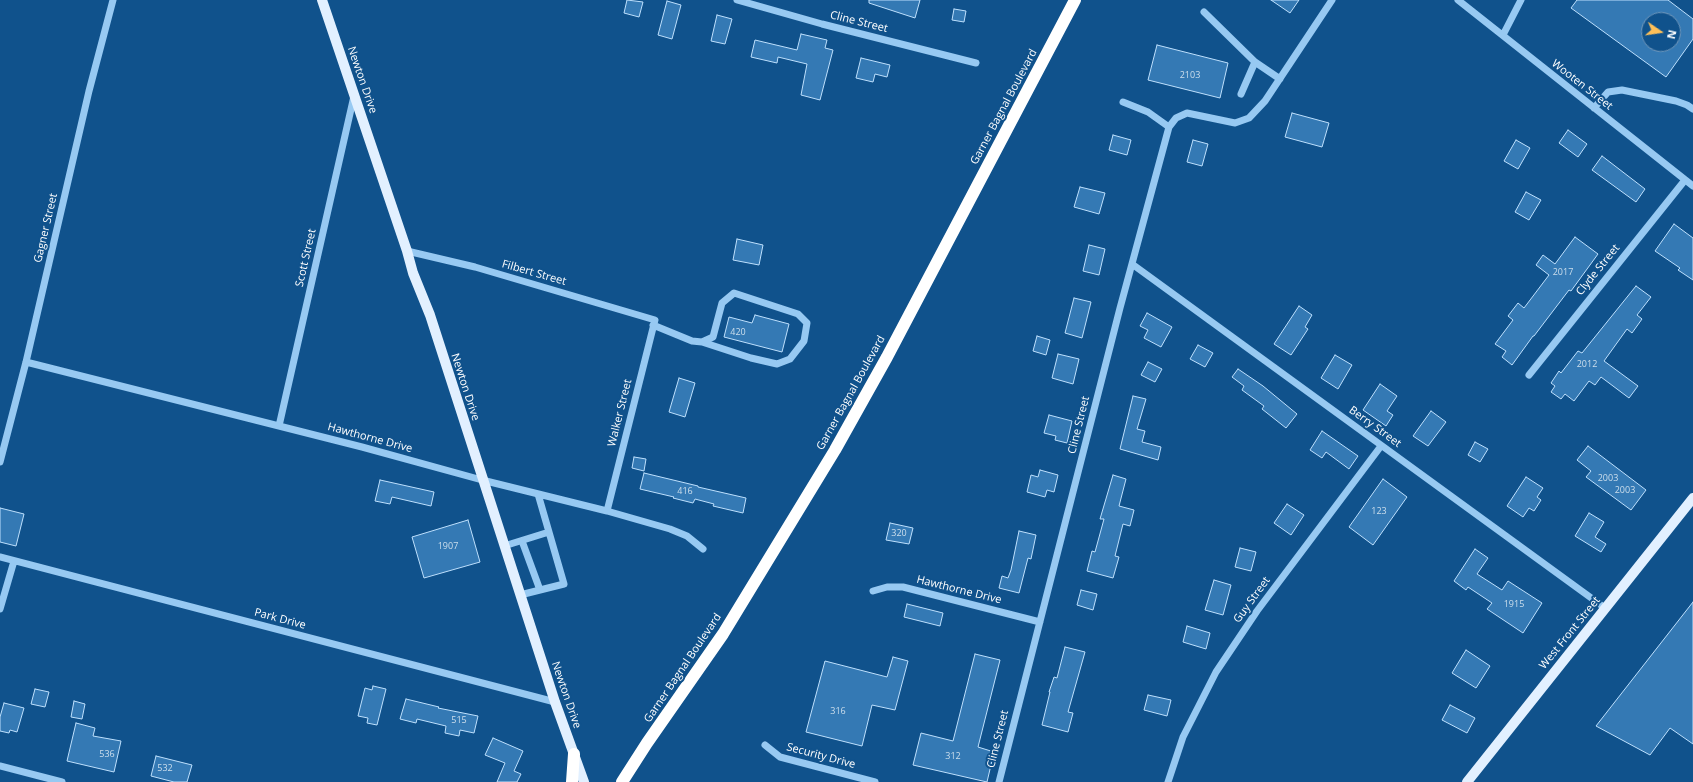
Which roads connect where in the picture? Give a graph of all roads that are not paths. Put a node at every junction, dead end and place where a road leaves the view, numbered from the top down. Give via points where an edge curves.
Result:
1 (113, 0) edge
2 (322, 0) edge
3 (737, 0) edge
4 (1075, 0) edge
5 (1332, 0) edge
6 (1458, 0) edge
7 (1521, 0) edge
8 (1204, 12) dead end
9 (1503, 35) junction
10 (1255, 62) junction
11 (976, 63) dead end
12 (1280, 79) junction
13 (1241, 94) dead end
14 (354, 95) junction
15 (1122, 102) dead end
16 (1594, 108) junction
17 (1693, 109) edge
18 (1170, 127) junction
19 (1685, 180) junction
20 (1693, 186) edge
21 (407, 251) junction
22 (1132, 264) junction
23 (654, 322) junction
24 (702, 342) junction
25 (26, 362) junction
26 (1529, 375) dead end
27 (279, 426) junction
28 (1381, 446) junction
29 (0, 462) edge
30 (482, 480) junction
31 (538, 494) junction
32 (1693, 498) edge
33 (607, 511) junction
34 (549, 532) junction
35 (522, 541) junction
36 (504, 546) junction
37 (704, 549) dead end
38 (0, 557) edge
39 (14, 561) junction
40 (540, 590) junction
41 (873, 591) dead end
42 (520, 595) junction
43 (0, 608) edge
44 (1605, 608) junction
45 (1040, 622) junction
46 (555, 702) junction
47 (765, 745) dead end
48 (574, 754) junction
49 (0, 766) edge
50 (62, 782) edge
51 (572, 782) edge
52 (584, 782) edge
53 (622, 782) edge
54 (875, 782) edge
55 (999, 782) edge
56 (1168, 782) edge
57 (1467, 782) edge

1 - 25 street, Gagner Street via 89,91
2 - 14 main road, Newton Drive
3 - 11 street, Cline Street
4 - 53 highway, Garner Bagnal Boulevard via 887,357 835,450 723,634
5 - 12 street
6 - 9 street, Wooten Street
7 - 9 street
8 - 10 street
9 - 16 street, Wooten Street
10 - 12 street
10 - 13 street
12 - 18 street via 1249,118 1235,123 1187,113 1176,118
14 - 21 main road, Newton Drive
14 - 27 street, Scott Street
15 - 18 street via 1152,115
16 - 17 street via 1608,92 1622,90 1676,101
16 - 19 street, Wooten Street
18 - 22 street, Cline Street
19 - 20 street, Wooten Street
19 - 26 street, Clyde Street
21 - 23 street, Filbert Street via 475,267
21 - 30 main road, Newton Drive
22 - 28 street, Berry Street
22 - 45 street, Cline Street
23 - 24 street, Filbert Street via 692,341
23 - 33 street, Walker Street
24 - 24 street, Filbert Street via 713,337 722,303 734,293 798,314 807,323 804,341 790,360 777,364
25 - 27 street, Hawthorne Drive
25 - 29 street, Gagner Street
27 - 30 street, Hawthorne Drive
28 - 44 street, Berry Street
28 - 56 street, Guy Street via 1257,611 1216,672 1183,737
30 - 31 street, Hawthorne Drive
30 - 36 main road, Newton Drive
31 - 33 street, Hawthorne Drive
31 - 34 street
32 - 44 main road, West Front Street
33 - 37 street, Hawthorne Drive via 670,529 687,536
34 - 35 street
34 - 40 street via 564,584
35 - 36 street
35 - 40 street
36 - 42 main road, Newton Drive
38 - 39 street, Park Drive
39 - 43 street
39 - 46 street, Park Drive
40 - 42 street
41 - 45 street, Hawthorne Drive via 888,587 903,588
42 - 46 main road, Newton Drive
44 - 57 main road, West Front Street
45 - 55 street, Cline Street
46 - 48 main road, Newton Drive
47 - 54 street, Security Drive via 780,757
48 - 51 highway
48 - 52 main road, Newton Drive
49 - 50 street

